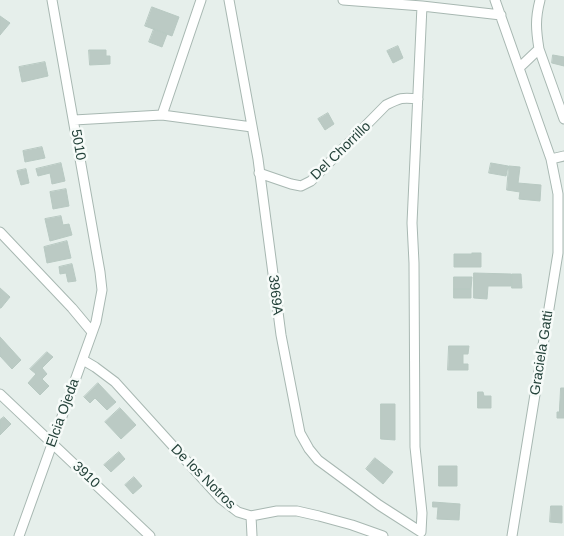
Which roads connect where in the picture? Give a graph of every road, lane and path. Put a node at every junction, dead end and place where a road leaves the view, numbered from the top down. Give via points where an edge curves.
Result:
1 (52, 0) edge
2 (201, 0) edge
3 (229, 0) edge
4 (343, 0) edge
5 (495, 0) edge
6 (540, 0) edge
7 (422, 6) junction
8 (501, 15) junction
9 (539, 49) junction
10 (520, 67) junction
11 (418, 99) junction
12 (162, 115) junction
13 (564, 119) edge
14 (74, 120) junction
15 (252, 127) junction
16 (564, 156) edge
17 (552, 159) junction
18 (259, 173) junction
19 (0, 232) edge
20 (561, 253) edge
21 (102, 290) joint
22 (92, 332) junction
23 (82, 360) junction
24 (0, 394) edge
25 (52, 443) junction
26 (251, 516) junction
27 (422, 535) edge
28 (19, 536) edge
29 (150, 536) edge
30 (252, 536) edge
31 (383, 536) edge
32 (512, 536) edge

1 - 14 street, 5010
2 - 12 street
3 - 15 street, 3969A
4 - 7 street
5 - 8 street, Graciela Gatti
6 - 9 street via 536,28
7 - 8 street
7 - 11 street
8 - 10 street, Graciela Gatti
9 - 10 street
9 - 13 street
10 - 17 street, Graciela Gatti
11 - 18 street, Del Chorrillo via 404,97 386,106 311,181 301,186
11 - 27 street via 412,224 415,447
12 - 14 street
12 - 15 street
14 - 21 street, 5010
15 - 18 street, 3969A
16 - 17 street
17 - 20 street, Graciela Gatti via 558,194
18 - 27 street, 3969A via 280,335 300,433 318,460
19 - 22 street
20 - 32 street, Graciela Gatti
21 - 22 street, Elcia Ojeda
22 - 23 street, Elcia Ojeda
23 - 25 street, Elcia Ojeda
23 - 26 street, De los Notros via 115,382 221,499 238,512
24 - 25 street, 3910
25 - 28 street, Elcia Ojeda
25 - 29 street, 3910
26 - 30 street
26 - 31 street, De los Notros via 297,511

